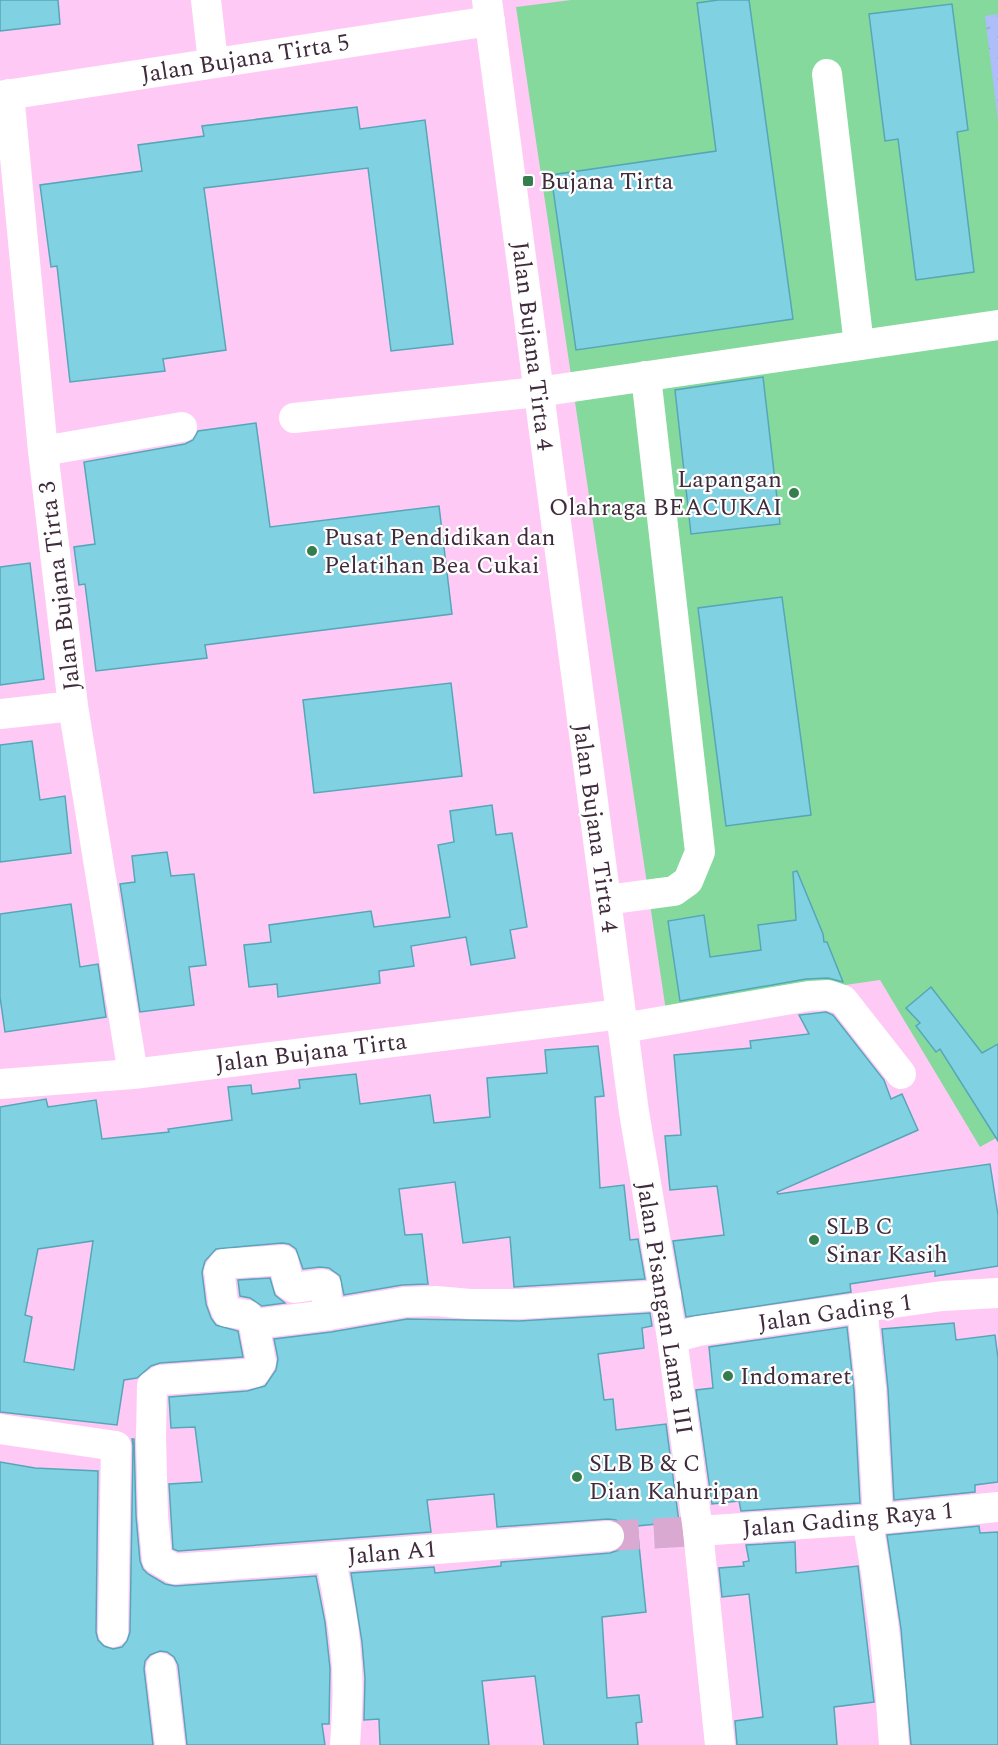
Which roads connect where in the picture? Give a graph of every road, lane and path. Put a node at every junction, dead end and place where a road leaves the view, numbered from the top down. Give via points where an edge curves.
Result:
1 (206, 0) edge
2 (492, 6) edge
3 (213, 62) junction
4 (827, 74) dead end
5 (4, 95) edge
6 (998, 325) edge
7 (859, 345) junction
8 (646, 376) junction
9 (538, 392) junction
10 (294, 418) dead end
11 (182, 427) dead end
12 (43, 451) junction
13 (73, 706) junction
14 (0, 714) edge
15 (606, 900) junction
16 (622, 1021) junction
17 (133, 1074) junction
18 (901, 1074) dead end
19 (0, 1084) edge
20 (998, 1293) edge
21 (666, 1295) junction
22 (862, 1308) junction
23 (328, 1315) junction
24 (254, 1324) junction
25 (672, 1338) junction
26 (0, 1429) edge
27 (998, 1507) edge
28 (873, 1519) junction
29 (698, 1531) junction
30 (609, 1536) tunnel mouth
31 (330, 1558) junction
32 (113, 1632) dead end
33 (161, 1668) dead end
34 (170, 1745) edge
35 (345, 1745) edge
36 (720, 1745) edge
37 (894, 1745) edge

1 - 3 street
2 - 3 street, Jalan Bujana Tirta 5
2 - 9 street, Jalan Bujana Tirta 4
3 - 5 street, Jalan Bujana Tirta 5
4 - 7 street
5 - 12 street, Jalan Bujana Tirta 3
6 - 7 street
7 - 8 street
8 - 9 street
8 - 15 street via 700,852 688,881 674,891
9 - 10 street
9 - 15 street, Jalan Bujana Tirta 4
11 - 12 street
12 - 13 street, Jalan Bujana Tirta 3
13 - 14 street
13 - 17 street, Jalan Bujana Tirta 3
15 - 16 street, Jalan Bujana Tirta 4
16 - 17 street, Jalan Bujana Tirta
16 - 18 street, Jalan Bujana Tirta via 828,995 843,1000
16 - 21 street, Jalan Pisangan Lama III
17 - 19 street, Jalan Bujana Tirta
20 - 22 street, Jalan Gading 1 via 942,1296
21 - 23 street via 519,1304 405,1302
21 - 25 street, Jalan Pisangan Lama III
22 - 25 street, Jalan Gading 1
22 - 28 street via 871,1390
23 - 24 street
23 - 24 street via 326,1286 289,1285 283,1260 224,1264 218,1275 227,1312 247,1315
24 - 31 street, Jalan A1 via 261,1362 255,1372 161,1380 152,1386 157,1559 174,1569
25 - 29 street, Jalan Pisangan Lama III
26 - 32 street via 116,1446
27 - 28 street, Jalan Gading Raya 1
28 - 29 street, Jalan Gading Raya 1
28 - 37 street
29 - 36 street, Jalan Pisangan Lama III
30 - 31 street, Jalan A1
31 - 35 street via 346,1656
33 - 34 street

